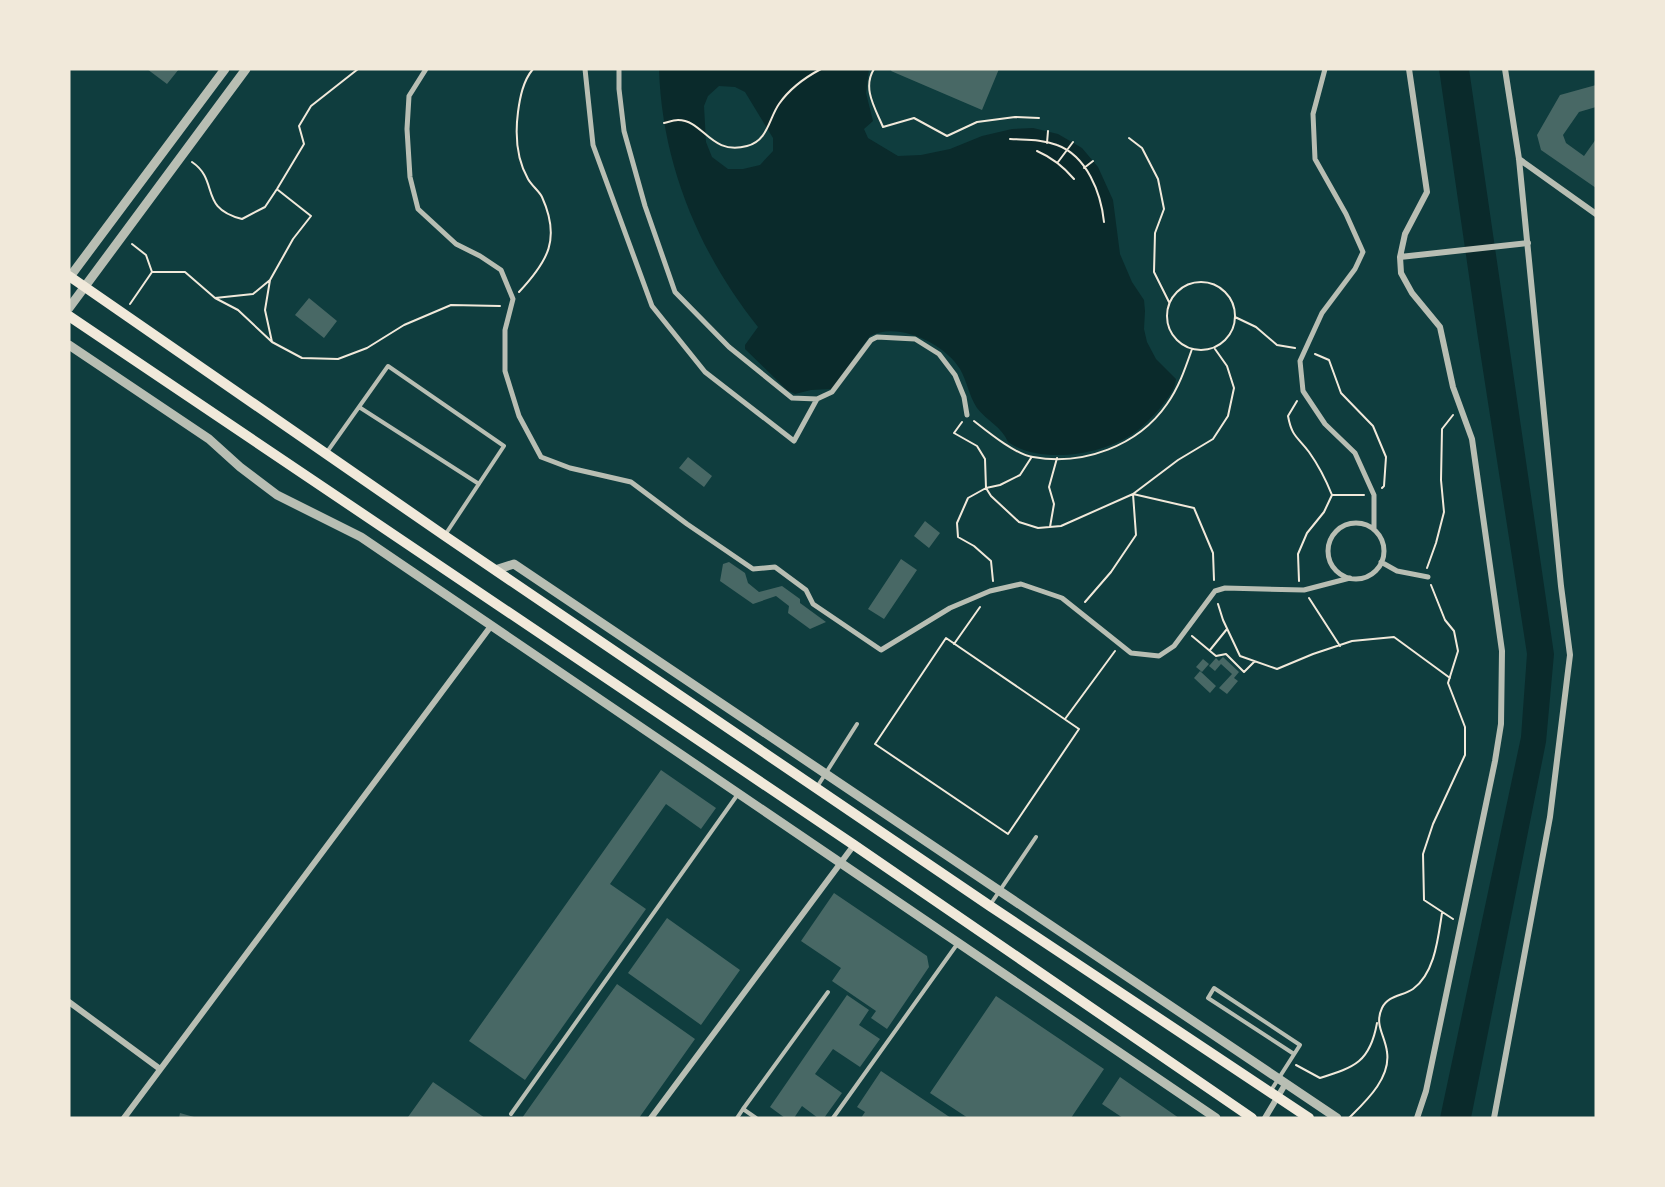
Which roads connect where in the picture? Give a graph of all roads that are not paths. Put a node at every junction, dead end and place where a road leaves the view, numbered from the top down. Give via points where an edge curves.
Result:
1 (225, 69) edge
2 (246, 69) edge
3 (426, 69) edge
4 (585, 69) edge
5 (619, 69) edge
6 (1325, 69) edge
7 (1409, 69) edge
8 (1505, 69) edge
9 (1519, 159) junction
10 (1596, 214) edge
11 (1527, 243) junction
12 (1400, 258) junction
13 (69, 277) edge
14 (84, 286) junction
15 (69, 308) edge
16 (69, 316) edge
17 (69, 345) edge
18 (817, 399) junction
19 (359, 407) junction
20 (967, 415) road end
21 (325, 454) junction
22 (479, 484) junction
23 (1374, 528) junction
24 (445, 536) junction
25 (1381, 562) junction
26 (495, 570) junction
27 (1428, 577) road end
28 (1350, 578) junction
29 (491, 626) junction
30 (857, 724) dead end
31 (826, 774) junction
32 (816, 788) junction
33 (738, 794) junction
34 (1036, 837) dead end
35 (854, 845) junction
36 (841, 863) junction
37 (1000, 891) junction
38 (990, 906) junction
39 (958, 943) junction
40 (828, 992) dead end
41 (69, 1002) edge
42 (1294, 1054) junction
43 (160, 1070) junction
44 (1282, 1081) junction
45 (1274, 1095) junction
46 (743, 1109) junction
47 (511, 1114) dead end
48 (124, 1118) edge
49 (651, 1118) edge
50 (737, 1118) edge
51 (756, 1118) edge
52 (833, 1118) edge
53 (1216, 1118) edge
54 (1252, 1118) edge
55 (1265, 1118) edge
56 (1308, 1118) edge
57 (1337, 1118) edge
58 (1417, 1118) edge
59 (1494, 1118) edge

1 - 13 street
2 - 14 street
3 - 28 street via 409,96 407,129 410,177 418,209 456,244 501,270 513,299 506,330 505,370 519,416 542,457 570,468 631,482 753,569 775,567 806,590 813,604 881,650 950,608 990,591 1021,584 1062,598 1131,653 1159,656 1174,646 1215,591 1304,590
4 - 18 street via 593,145 652,306 705,372 794,441
5 - 18 street via 627,141 675,292 729,347 792,398
6 - 23 street via 1312,114 1315,159 1363,252 1322,313 1300,361 1303,391 1325,424 1355,453 1374,495
7 - 12 street via 1427,192 1405,234
8 - 9 street
9 - 10 street
9 - 11 street
11 - 12 street
11 - 59 street via 1570,655 1550,817
12 - 58 street via 1401,273 1412,293 1440,327 1453,387 1472,439 1502,651 1500,734 1426,1091
13 - 14 main road
14 - 15 street
14 - 21 main road
16 - 35 main road
17 - 29 street via 209,440 277,495 361,537
18 - 20 street via 835,389 871,340 915,339 939,354 955,375
19 - 21 lane
19 - 22 lane
19 - 22 lane via 388,366 504,446
21 - 24 main road
22 - 24 lane
23 - 25 street via 1383,544
23 - 28 street via 1347,524 1332,534 1327,552 1334,569
24 - 26 main road
25 - 27 street via 1397,571
25 - 28 street via 1368,576
26 - 31 street via 514,564
26 - 32 main road
29 - 33 street
29 - 43 street
30 - 31 lane
31 - 32 lane
31 - 37 street
32 - 38 main road
33 - 36 street
33 - 47 lane
34 - 37 lane
35 - 36 street
35 - 54 main road
36 - 39 street
36 - 49 street
37 - 38 lane
37 - 44 street
38 - 45 main road
39 - 52 lane
39 - 53 street
40 - 46 lane
41 - 43 street
42 - 42 lane via 1300,1045 1214,988 1208,998
42 - 44 lane
43 - 48 street
44 - 45 street
44 - 57 street
45 - 55 street
45 - 56 main road
46 - 50 lane
46 - 51 lane

